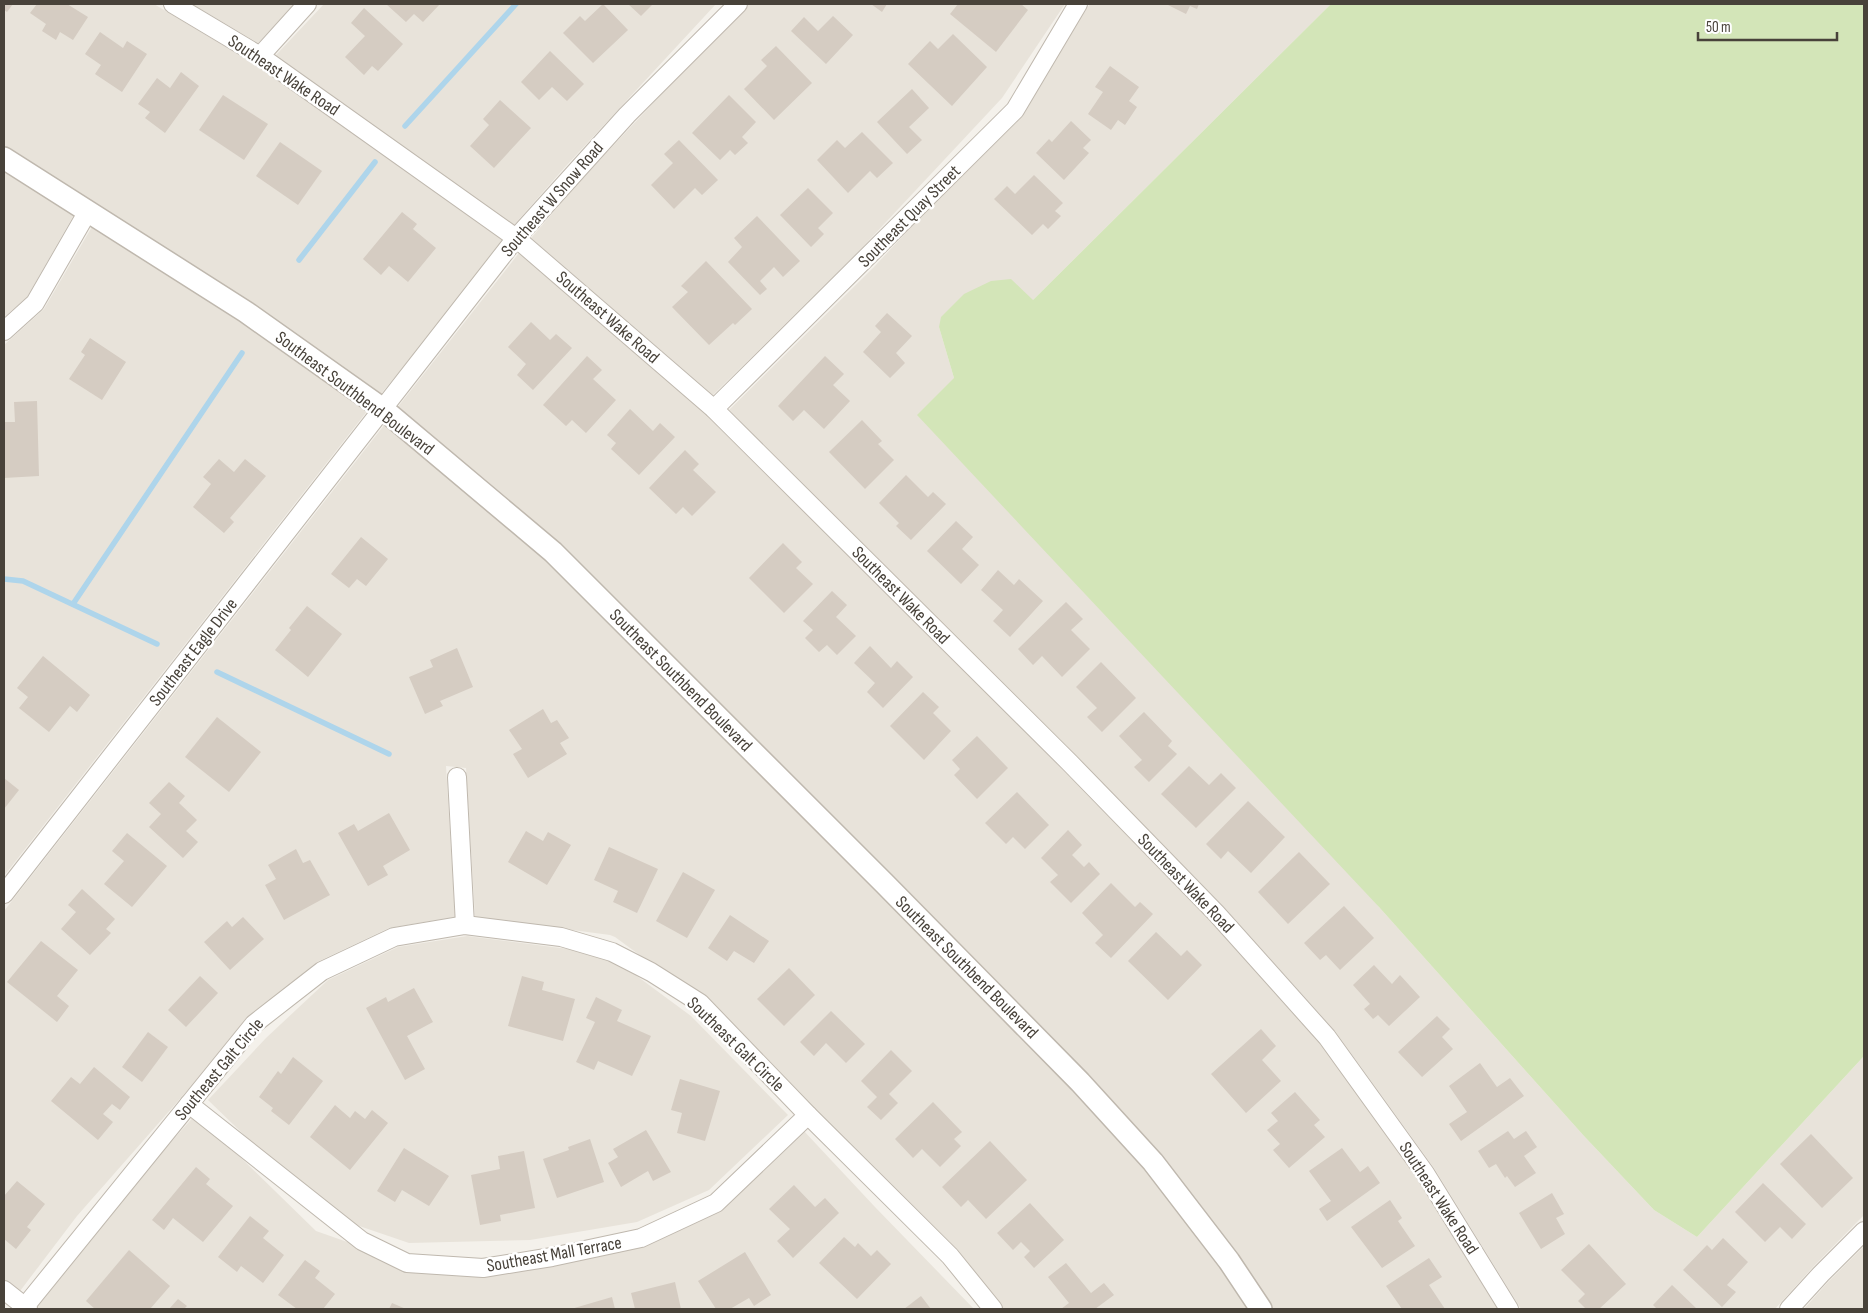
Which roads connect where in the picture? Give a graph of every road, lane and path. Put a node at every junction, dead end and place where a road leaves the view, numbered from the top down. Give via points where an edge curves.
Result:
1 (173, 4) edge
2 (307, 4) edge
3 (738, 4) edge
4 (1078, 4) edge
5 (260, 56) junction
6 (4, 158) edge
7 (88, 211) junction
8 (516, 238) junction
9 (4, 331) edge
10 (383, 409) junction
11 (714, 409) junction
12 (456, 777) dead end
13 (4, 894) edge
14 (466, 925) junction
15 (189, 1104) junction
16 (808, 1115) junction
17 (1864, 1231) edge
18 (4, 1290) edge
19 (25, 1308) edge
20 (993, 1309) edge
21 (1261, 1309) edge
22 (1509, 1309) edge
23 (1789, 1309) edge

1 - 5 street, Southeast Wake Road
2 - 5 street
3 - 8 street, Southeast W Snow Road via 620,122
4 - 11 street, Southeast Quay Street via 1015,110
5 - 8 street, Southeast Wake Road
6 - 7 street, Southeast Southbend Boulevard
7 - 9 street via 35,304
7 - 10 street, Southeast Southbend Boulevard via 246,312
8 - 10 street, Southeast W Snow Road
8 - 11 street, Southeast Wake Road
10 - 13 street, Southeast Eagle Drive
10 - 21 street, Southeast Southbend Boulevard via 553,552 1080,1082 1153,1162 1229,1261
11 - 22 street, Southeast Wake Road via 1216,913 1292,997 1327,1037 1425,1173
12 - 14 street
14 - 15 street, Southeast Galt Circle via 394,937 322,972 254,1024
14 - 16 street, Southeast Galt Circle via 561,937 612,952 651,972 700,1003
15 - 16 street, Southeast Mall Terrace via 362,1241 407,1263 483,1268 641,1238 716,1203
15 - 19 street, Southeast Galt Circle
16 - 20 street, Southeast Galt Circle via 950,1256
17 - 23 street
18 - 19 street

